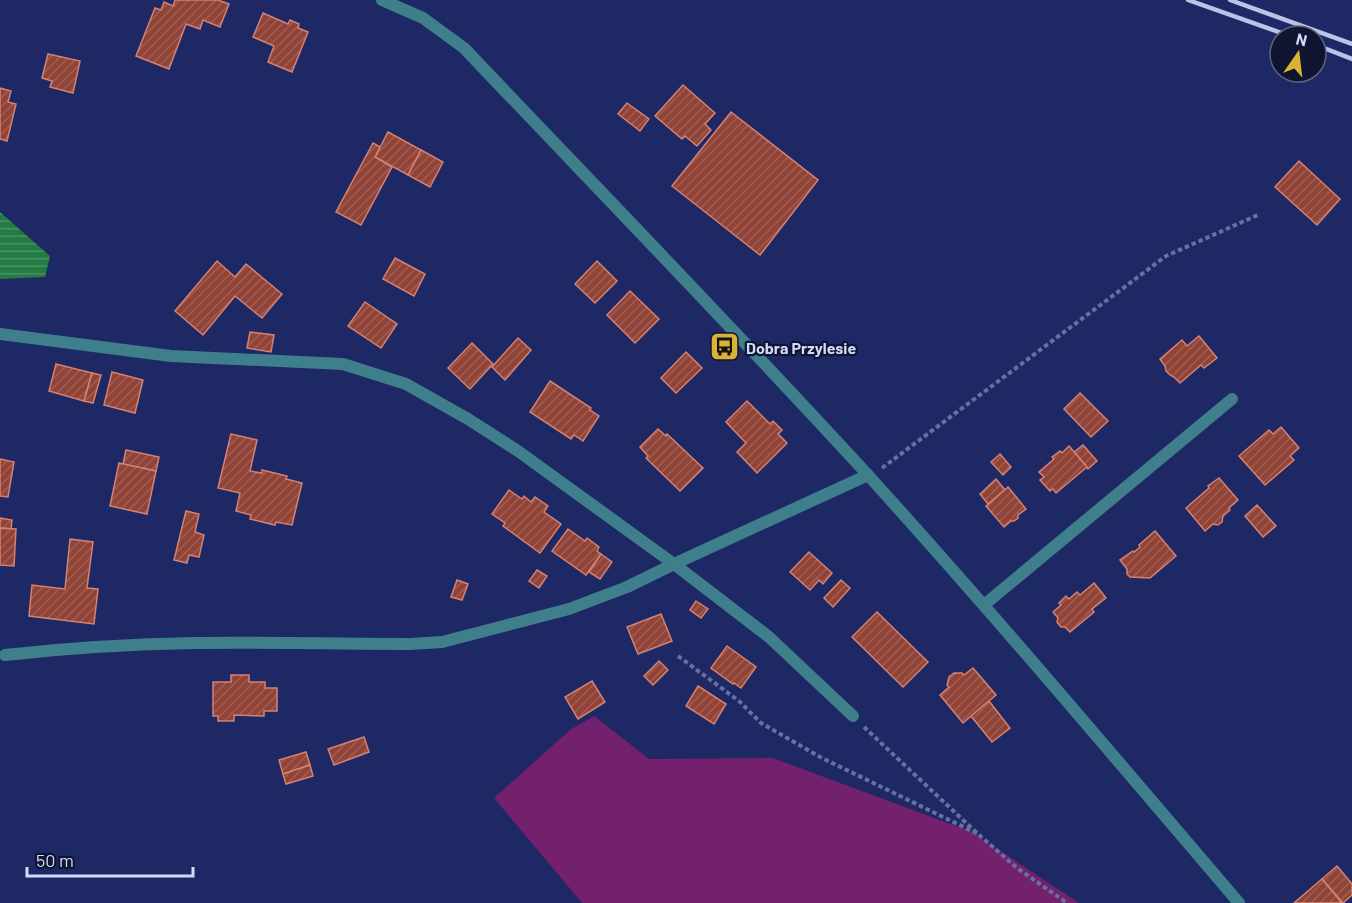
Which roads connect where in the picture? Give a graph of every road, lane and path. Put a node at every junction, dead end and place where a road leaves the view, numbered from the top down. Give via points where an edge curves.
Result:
1 (382, 0) edge
2 (1260, 214) dead end
3 (0, 334) edge
4 (1232, 399) dead end
5 (868, 475) junction
6 (674, 564) junction
7 (984, 605) junction
8 (4, 655) dead end
9 (678, 656) dead end
10 (853, 716) joint
11 (978, 834) junction
12 (1067, 903) edge
13 (1239, 903) edge

1 - 5 street via 423,18 464,48
2 - 5 path via 1166,256 886,466
3 - 6 street via 171,356 343,364 406,384 518,450
4 - 7 street
5 - 6 street
5 - 7 street
6 - 8 street via 569,609 442,642 198,643
6 - 10 street via 769,637
7 - 13 street
9 - 11 path via 739,700 761,723 822,758
10 - 11 path
11 - 12 path

